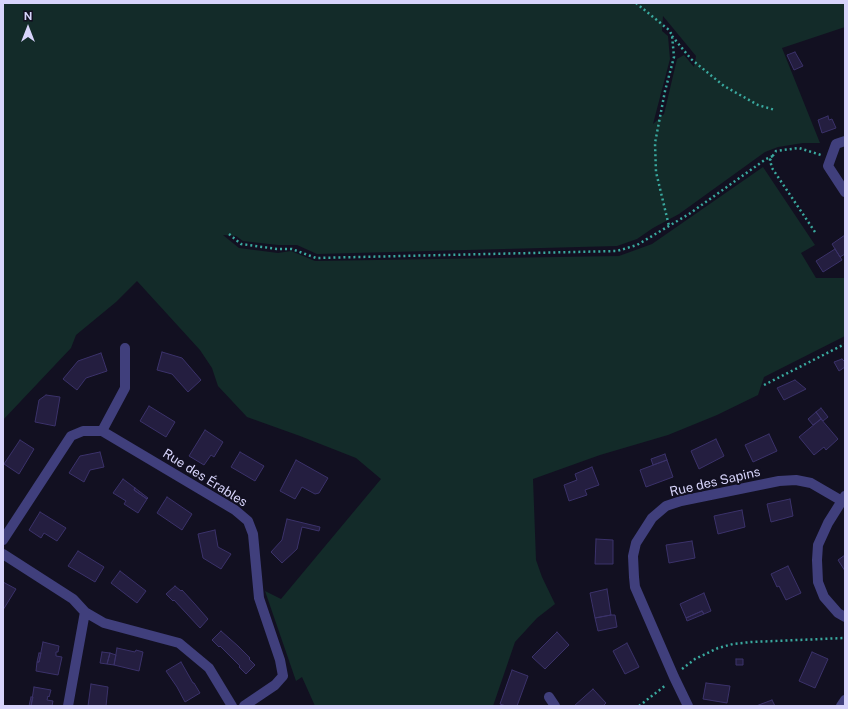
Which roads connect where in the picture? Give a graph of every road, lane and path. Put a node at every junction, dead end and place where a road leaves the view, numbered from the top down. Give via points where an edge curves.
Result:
1 (636, 3) edge
2 (672, 36) junction
3 (775, 110) dead end
4 (845, 141) edge
5 (773, 156) junction
6 (830, 159) junction
7 (845, 192) edge
8 (669, 226) junction
9 (815, 232) dead end
10 (229, 234) dead end
11 (845, 344) edge
12 (125, 348) dead end
13 (764, 385) dead end
14 (102, 431) junction
15 (843, 499) edge
16 (3, 540) edge
17 (3, 554) edge
18 (85, 612) junction
19 (845, 617) edge
20 (845, 638) edge
21 (674, 678) junction
22 (549, 697) dead end
23 (845, 700) edge
24 (68, 706) edge
25 (232, 706) edge
26 (244, 706) edge
27 (554, 706) edge
28 (639, 706) edge
29 (688, 706) edge
30 (841, 706) edge

1 - 2 path via 669,30
2 - 3 path via 692,59 724,86 758,105
2 - 8 path via 674,57 655,143 656,172
4 - 6 street via 836,144
5 - 6 path via 776,151 799,148
5 - 8 path
5 - 9 path via 770,160 772,168
6 - 7 street via 828,166
8 - 10 path via 638,245 617,251 316,258 292,249 241,244
11 - 13 path
12 - 14 street via 125,388
14 - 16 street via 83,431 71,436
14 - 26 street, Rue des Érables via 235,510 248,521 253,534 259,598 283,676 275,685
15 - 19 street via 818,545 816,560 818,582 824,597
15 - 21 street, Rue des Sapins via 811,483 796,480 779,481 681,501 666,506 652,518 636,543 633,556 634,577 640,600
17 - 18 street via 73,599
18 - 24 street
18 - 25 street via 104,623 180,643 209,668
20 - 21 path via 734,644 718,648 695,659
21 - 28 path
21 - 29 street, Rue des Sapins
22 - 27 street
23 - 30 street

